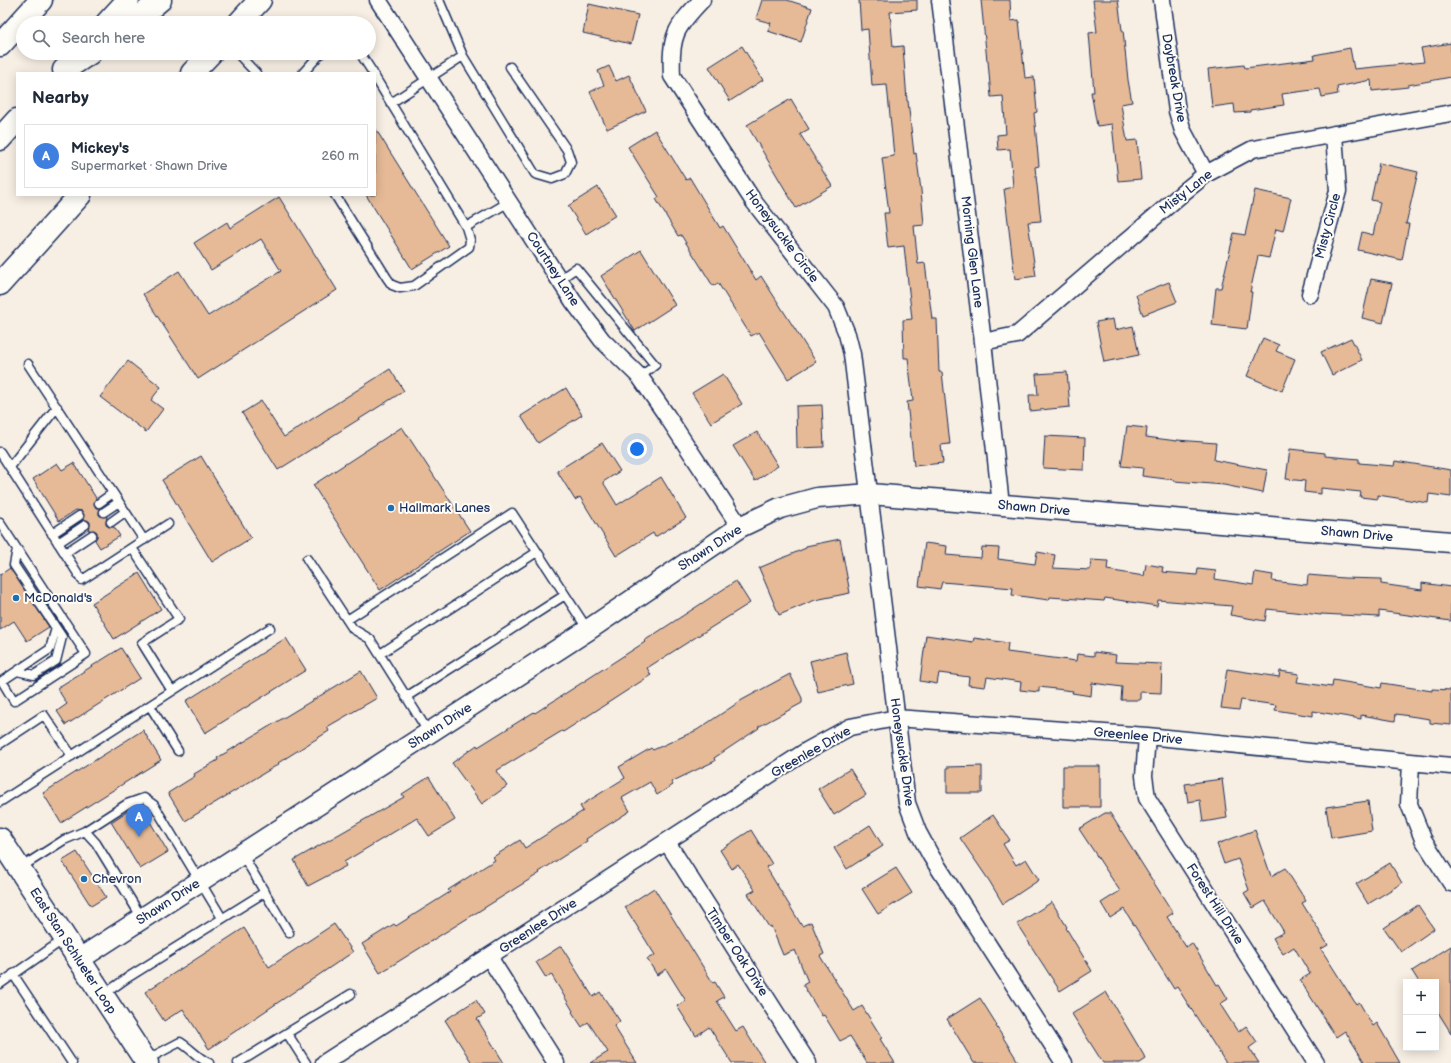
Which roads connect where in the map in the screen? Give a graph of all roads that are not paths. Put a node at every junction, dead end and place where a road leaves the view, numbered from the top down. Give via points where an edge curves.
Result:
1 (41, 0) edge
2 (128, 0) edge
3 (160, 0) edge
4 (260, 0) edge
5 (378, 0) edge
6 (439, 0) edge
7 (702, 0) edge
8 (940, 0) edge
9 (1162, 0) edge
10 (26, 16) edge
11 (113, 16) edge
12 (141, 16) edge
13 (245, 16) edge
14 (16, 27) edge
15 (0, 44) edge
16 (463, 56) junction
17 (73, 60) edge
18 (80, 60) edge
19 (204, 60) edge
20 (244, 60) edge
21 (315, 60) edge
22 (364, 60) edge
23 (510, 67) dead end
24 (63, 71) edge
25 (193, 72) edge
26 (255, 72) edge
27 (304, 72) edge
28 (371, 72) edge
29 (429, 78) junction
30 (376, 79) edge
31 (391, 103) junction
32 (1451, 113) edge
33 (16, 121) edge
34 (1334, 134) junction
35 (0, 139) edge
36 (1206, 174) junction
37 (79, 196) edge
38 (336, 196) edge
39 (509, 202) junction
40 (466, 227) junction
41 (559, 280) junction
42 (0, 284) edge
43 (1310, 294) dead end
44 (983, 342) junction
45 (28, 364) dead end
46 (640, 378) junction
47 (57, 407) junction
48 (0, 452) edge
49 (10, 467) junction
50 (113, 493) junction
51 (870, 494) junction
52 (119, 502) junction
53 (99, 503) dead end
54 (1001, 505) junction
55 (104, 512) dead end
56 (126, 512) junction
57 (79, 516) dead end
58 (111, 522) dead end
59 (0, 523) edge
60 (168, 524) dead end
61 (85, 525) dead end
62 (740, 527) junction
63 (52, 534) junction
64 (92, 535) dead end
65 (144, 540) junction
66 (58, 542) junction
67 (1451, 542) edge
68 (132, 548) junction
69 (17, 549) junction
70 (537, 552) junction
71 (65, 553) junction
72 (307, 559) dead end
73 (565, 596) junction
74 (347, 620) junction
75 (56, 628) junction
76 (270, 628) dead end
77 (588, 630) junction
78 (380, 654) junction
79 (17, 671) junction
80 (0, 681) edge
81 (172, 691) junction
82 (406, 697) junction
83 (150, 706) junction
84 (896, 718) junction
85 (429, 733) junction
86 (1147, 736) junction
87 (0, 744) edge
88 (178, 751) dead end
89 (72, 756) junction
90 (1411, 762) junction
91 (1451, 766) edge
92 (0, 802) edge
93 (85, 831) junction
94 (666, 842) junction
95 (242, 854) junction
96 (7, 855) edge
97 (200, 881) junction
98 (1451, 883) edge
99 (265, 892) junction
100 (142, 918) junction
101 (222, 918) junction
102 (289, 933) dead end
103 (64, 938) junction
104 (489, 957) junction
105 (78, 960) junction
106 (13, 974) junction
107 (0, 984) edge
108 (351, 994) dead end
109 (102, 996) junction
110 (287, 1034) junction
111 (144, 1062) edge
112 (72, 1063) edge
113 (209, 1063) edge
114 (238, 1063) edge
115 (306, 1063) edge
116 (324, 1063) edge
117 (556, 1063) edge
118 (808, 1063) edge
119 (1064, 1063) edge
120 (1316, 1063) edge

1 - 10 main road
2 - 11 main road
3 - 12 main road
4 - 13 main road
5 - 29 street, Courtney Lane
6 - 16 lane
7 - 51 street, Honeysuckle Circle via 683,20 675,34 671,54 672,76 754,202 836,307 852,354
8 - 44 street, Morning Glen Lane
9 - 36 street, Daybreak Drive via 1177,111 1183,131
14 - 15 main road
16 - 23 lane via 535,174 552,179 565,174 571,162 567,150
16 - 29 lane
17 - 24 main road
18 - 24 main road
19 - 25 main road
20 - 26 lane
21 - 27 lane
22 - 28 lane
29 - 31 lane
29 - 39 street, Courtney Lane
30 - 31 lane
31 - 40 lane
32 - 34 street, Misty Lane
33 - 35 main road
34 - 36 street, Misty Lane via 1253,149
34 - 43 street, Misty Circle via 1338,191
36 - 44 street, Misty Lane via 1017,335
37 - 42 main road
38 - 40 lane via 387,278 392,285 400,288 414,286 469,247 470,240
39 - 40 lane
39 - 41 street, Courtney Lane
41 - 46 street, Courtney Lane via 602,340
41 - 46 lane via 576,268 591,285 655,365
44 - 54 street, Morning Glen Lane
45 - 47 lane
46 - 62 street, Courtney Lane
47 - 49 lane
47 - 50 lane
48 - 49 lane
49 - 63 lane
50 - 52 lane
50 - 53 lane
51 - 54 street, Shawn Drive
51 - 62 street, Shawn Drive via 817,498 780,508
51 - 84 street, Honeysuckle Drive
52 - 55 lane
52 - 56 lane
54 - 67 street, Shawn Drive
56 - 58 lane
56 - 65 lane
57 - 63 lane
59 - 69 lane
60 - 65 lane
61 - 66 lane
62 - 77 street, Shawn Drive
63 - 66 lane
64 - 71 lane
65 - 68 lane
66 - 71 lane
68 - 71 lane via 82,580
68 - 81 lane via 179,619 142,643
69 - 75 lane via 14,565
69 - 80 lane via 86,654 14,702
70 - 73 lane
70 - 74 lane via 512,513
70 - 78 lane
72 - 74 lane
73 - 77 lane
73 - 82 lane
74 - 78 lane via 353,629 370,639
75 - 79 lane via 50,649
75 - 79 lane via 62,637 56,661 34,675
76 - 81 lane
77 - 85 street, Shawn Drive
78 - 82 lane
79 - 80 lane
81 - 83 lane
82 - 85 lane
83 - 88 lane
83 - 89 lane
84 - 86 street, Greenlee Drive
84 - 94 street, Greenlee Drive via 850,727 808,750
84 - 119 street, Honeysuckle Drive via 907,803 918,832
85 - 95 street, Shawn Drive
86 - 90 street, Greenlee Drive
86 - 120 street, Forest Hill Drive via 1144,776 1147,798
87 - 89 lane via 44,716
89 - 92 lane
90 - 91 street, Greenlee Drive
90 - 98 street via 1408,804 1423,839
93 - 96 lane via 64,840
93 - 97 lane via 127,804 144,798 154,805
93 - 100 lane via 96,843
94 - 104 street, Greenlee Drive
94 - 118 street, Timber Oak Drive
95 - 97 street, Shawn Drive
95 - 99 lane
96 - 103 main road, East Stan Schlueter Loop
97 - 100 street, Shawn Drive
97 - 101 lane
99 - 101 lane
99 - 102 lane
100 - 105 street, Shawn Drive
101 - 109 lane
103 - 105 main road, East Stan Schlueter Loop
103 - 106 lane
104 - 116 street, Greenlee Drive
104 - 117 street
105 - 109 main road, East Stan Schlueter Loop
106 - 107 lane
106 - 112 lane
108 - 110 lane
109 - 111 main road, East Stan Schlueter Loop
110 - 114 lane
110 - 115 lane
111 - 113 lane via 180,1042

